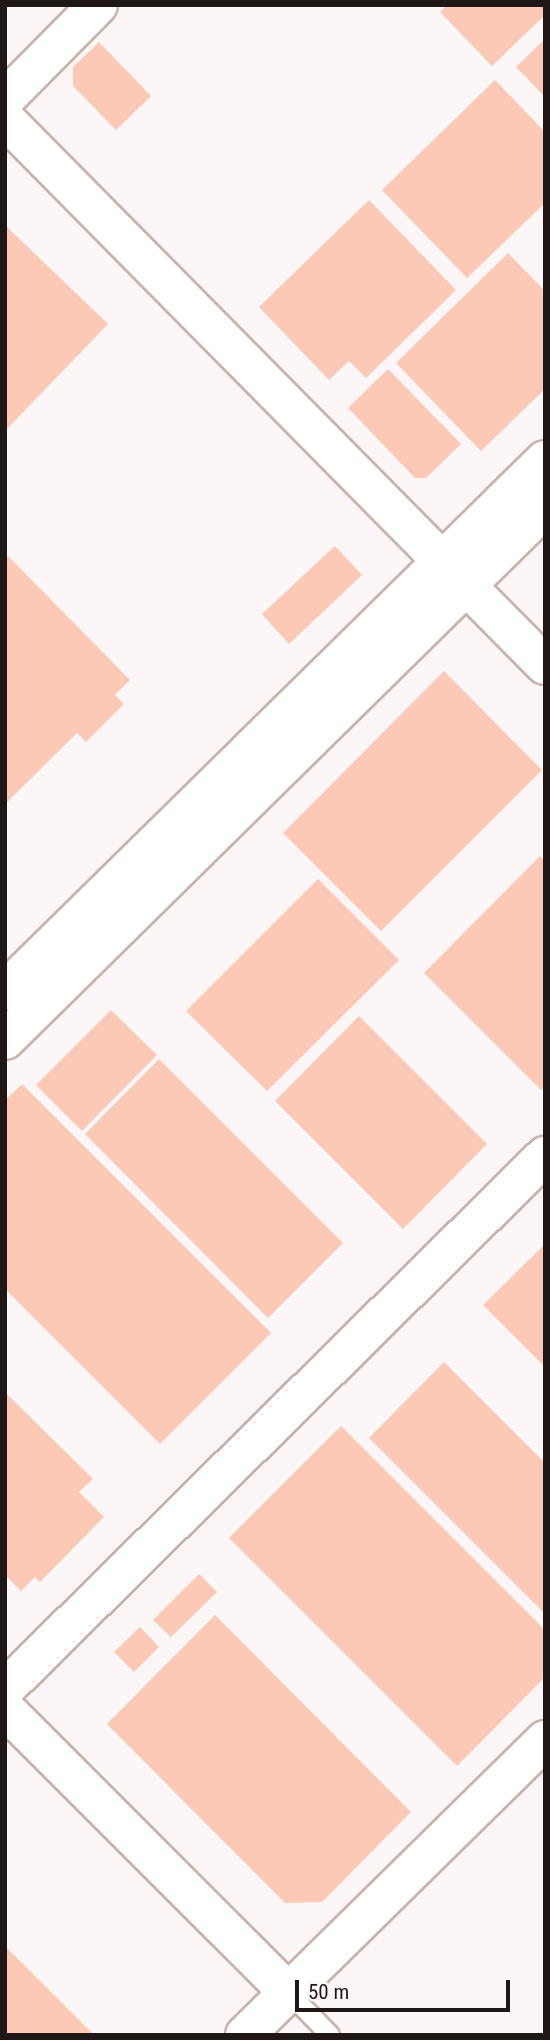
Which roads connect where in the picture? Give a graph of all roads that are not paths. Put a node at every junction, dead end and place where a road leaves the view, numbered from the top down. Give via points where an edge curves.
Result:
1 (98, 5) edge
2 (5, 99) edge
3 (5, 119) edge
4 (545, 460) edge
5 (545, 508) edge
6 (455, 573) junction
7 (545, 665) edge
8 (5, 991) edge
9 (5, 1040) edge
10 (545, 1156) edge
11 (5, 1689) edge
12 (5, 1709) edge
13 (545, 1740) edge
14 (288, 1992) junction
15 (245, 2035) edge
16 (330, 2035) edge

1 - 2 street
3 - 6 street
4 - 6 street
5 - 6 street
6 - 7 street
6 - 8 street
6 - 9 street
10 - 11 street
12 - 14 street
13 - 14 street
14 - 15 street
14 - 16 lane

